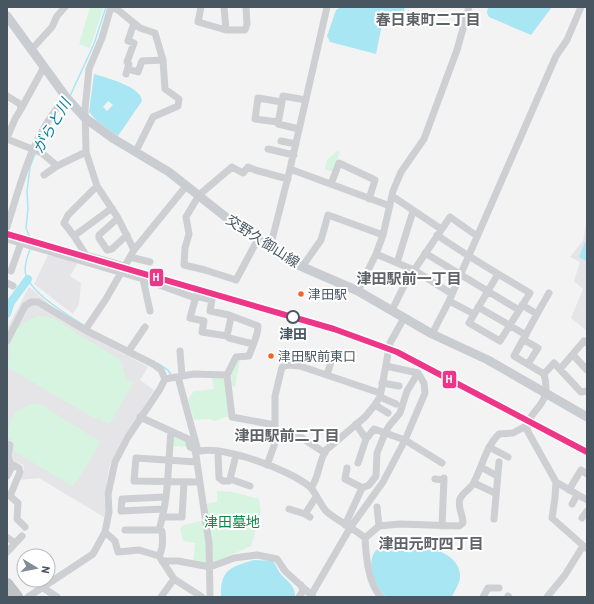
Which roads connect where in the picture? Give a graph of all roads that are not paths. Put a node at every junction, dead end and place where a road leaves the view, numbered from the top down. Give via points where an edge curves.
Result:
1 (65, 7) edge
2 (111, 7) edge
3 (201, 7) edge
4 (224, 7) edge
5 (246, 7) edge
6 (327, 7) edge
7 (469, 7) edge
8 (581, 7) edge
9 (7, 16) edge
10 (134, 23) junction
11 (226, 30) junction
12 (31, 50) junction
13 (163, 60) junction
14 (44, 67) junction
15 (7, 96) edge
16 (67, 99) junction
17 (306, 100) junction
18 (282, 102) junction
19 (21, 109) junction
20 (85, 118) junction
21 (278, 122) junction
22 (299, 129) junction
23 (7, 138) edge
24 (281, 141) dead end
25 (296, 144) junction
26 (268, 149) dead end
27 (31, 150) junction
28 (136, 151) junction
29 (86, 152) junction
30 (294, 155) junction
31 (57, 166) junction
32 (290, 170) junction
33 (44, 175) dead end
34 (288, 179) junction
35 (331, 184) junction
36 (188, 185) junction
37 (98, 186) junction
38 (199, 195) junction
39 (392, 196) junction
40 (369, 199) junction
41 (390, 206) junction
42 (112, 208) junction
43 (413, 211) junction
44 (118, 218) junction
45 (7, 227) edge
46 (439, 232) junction
47 (127, 235) junction
48 (383, 235) junction
49 (74, 236) junction
50 (477, 236) junction
51 (7, 239) edge
52 (258, 239) junction
53 (21, 243) junction
54 (270, 248) junction
55 (134, 250) junction
56 (425, 253) junction
57 (376, 254) junction
58 (130, 257) junction
59 (468, 257) junction
60 (150, 262) dead end
61 (397, 263) junction
62 (126, 266) junction
63 (302, 267) junction
64 (414, 270) junction
65 (11, 271) dead end
66 (121, 273) junction
67 (498, 274) junction
68 (460, 275) junction
69 (143, 279) junction
70 (358, 291) junction
71 (488, 291) junction
72 (549, 293) dead end
73 (195, 298) junction
74 (451, 298) junction
75 (478, 307) junction
76 (521, 308) junction
77 (392, 310) junction
78 (150, 311) dead end
79 (474, 314) junction
80 (537, 314) junction
81 (232, 317) junction
82 (404, 318) junction
83 (510, 325) junction
84 (145, 327) dead end
85 (85, 330) junction
86 (257, 334) junction
87 (432, 334) junction
88 (227, 336) junction
89 (525, 337) junction
90 (7, 341) edge
91 (263, 342) dead end
92 (587, 343) edge
93 (253, 344) junction
94 (180, 351) dead end
95 (128, 352) junction
96 (334, 352) dead end
97 (573, 355) junction
98 (528, 364) junction
99 (386, 366) junction
100 (560, 369) junction
101 (587, 370) edge
102 (418, 373) junction
103 (544, 374) junction
104 (227, 375) junction
105 (327, 375) junction
106 (180, 377) junction
107 (164, 379) junction
108 (382, 383) junction
109 (399, 386) dead end
110 (587, 391) edge
111 (546, 394) junction
112 (380, 395) junction
113 (396, 404) dead end
114 (375, 405) junction
115 (388, 413) dead end
116 (140, 417) junction
117 (587, 417) edge
118 (356, 424) junction
119 (275, 425) junction
120 (527, 430) junction
121 (171, 431) junction
122 (385, 433) junction
123 (296, 434) dead end
124 (366, 439) junction
125 (405, 440) junction
126 (7, 444) edge
127 (489, 447) junction
128 (197, 451) junction
129 (218, 452) junction
130 (325, 452) junction
131 (236, 455) junction
132 (508, 457) dead end
133 (168, 460) junction
134 (197, 462) junction
135 (499, 462) dead end
136 (358, 463) dead end
137 (442, 463) dead end
138 (13, 465) junction
139 (267, 465) junction
140 (481, 467) junction
141 (347, 468) dead end
142 (587, 474) edge
143 (7, 476) edge
144 (497, 476) junction
145 (230, 479) junction
146 (434, 479) dead end
147 (168, 482) junction
148 (184, 482) junction
149 (199, 482) junction
150 (556, 482) junction
151 (474, 483) junction
152 (250, 486) dead end
153 (311, 488) junction
154 (363, 488) junction
155 (569, 490) junction
156 (495, 493) junction
157 (577, 494) junction
158 (165, 497) junction
159 (316, 497) junction
160 (587, 500) edge
161 (572, 504) dead end
162 (377, 506) dead end
163 (163, 509) junction
164 (289, 509) dead end
165 (587, 511) edge
166 (163, 517) junction
167 (494, 518) dead end
168 (582, 518) dead end
169 (348, 526) junction
170 (379, 526) junction
171 (442, 526) junction
172 (25, 527) dead end
173 (125, 530) dead end
174 (159, 530) junction
175 (106, 532) junction
176 (22, 536) dead end
177 (8, 538) dead end
178 (365, 538) junction
179 (15, 543) junction
180 (585, 547) edge
181 (7, 552) edge
182 (161, 558) junction
183 (210, 567) junction
184 (56, 578) edge
185 (174, 579) junction
186 (7, 580) edge
187 (7, 584) edge
188 (300, 584) junction
189 (41, 588) edge
190 (44, 588) edge
191 (499, 588) dead end
192 (309, 594) edge
193 (164, 596) edge
194 (551, 596) edge
195 (19, 597) edge
196 (28, 597) edge
197 (57, 597) edge
198 (202, 597) edge
199 (210, 597) edge
200 (299, 597) edge
201 (313, 597) edge
202 (381, 597) edge
203 (483, 597) edge

1 - 12 street via 52,27
2 - 10 street
2 - 20 street via 89,69
3 - 11 street via 198,22
4 - 11 street
5 - 11 street via 245,30
6 - 17 street
7 - 39 street via 457,50 424,139 401,172
8 - 50 street via 567,40 556,56
9 - 12 main road, 交野久御山線
10 - 13 street via 155,33
10 - 13 street via 128,41 134,43 127,71 138,72 142,61
12 - 14 main road, 交野久御山線
13 - 28 street via 165,89 179,99 178,106 153,117
14 - 16 main road, 交野久御山線
14 - 19 street
15 - 19 street via 20,104
16 - 20 main road, 交野久御山線
16 - 27 street via 54,110
17 - 18 street via 283,96
17 - 22 street
18 - 21 street
18 - 21 street via 258,98 255,119
19 - 23 street
20 - 28 main road, 交野久御山線
20 - 29 street
21 - 22 street
22 - 25 street
23 - 27 street
24 - 25 street
25 - 30 street
26 - 30 street
27 - 31 street via 42,153
27 - 45 street
28 - 36 main road, 交野久御山線
29 - 31 street
29 - 37 street
30 - 32 street
31 - 33 street
32 - 34 street
32 - 35 street
34 - 38 street via 248,167 243,173 232,168
34 - 54 street
35 - 40 street
35 - 40 street via 339,163 375,180
36 - 38 main road, 交野久御山線
36 - 55 street
37 - 42 street
37 - 49 street via 68,215 64,223
38 - 52 main road, 交野久御山線
38 - 52 street via 186,217 189,234 184,248 184,265 236,280
39 - 41 street
39 - 43 street
40 - 41 street
41 - 48 street
42 - 44 street
42 - 49 street
43 - 46 street
43 - 61 street
44 - 47 street
44 - 47 street via 99,235 99,238 107,250 112,249
46 - 50 street via 450,217
46 - 56 street
46 - 59 street
47 - 55 street
48 - 57 street
48 - 63 street via 328,215 321,240
49 - 62 street via 86,255
50 - 59 street
51 - 53 street
52 - 54 main road, 交野久御山線
53 - 65 street
53 - 66 street
54 - 63 main road, 交野久御山線
55 - 58 street
56 - 64 street
56 - 68 street
57 - 61 street
57 - 70 street
58 - 60 street
58 - 62 street
59 - 67 street
59 - 68 street
61 - 64 street
62 - 66 street
63 - 70 main road, 交野久御山線
64 - 74 street
64 - 77 street
66 - 69 street
66 - 85 street
67 - 71 street
67 - 76 street via 530,293
68 - 71 street
68 - 74 street
69 - 73 street
69 - 78 street
70 - 77 main road, 交野久御山線
71 - 75 street
71 - 76 street
72 - 80 street
73 - 81 street via 196,296 212,300 210,310
73 - 88 street via 190,318 204,321 202,332
74 - 79 street
74 - 87 street
75 - 79 street
75 - 83 street
76 - 80 street
76 - 83 street
77 - 82 main road, 交野久御山線
79 - 83 street via 469,323 500,341
80 - 89 street
81 - 86 street via 258,326
81 - 88 street
82 - 87 main road, 交野久御山線
82 - 99 street via 390,343
83 - 89 street
84 - 95 street
85 - 90 street via 38,302 30,302
85 - 95 street
86 - 91 street
86 - 93 street
87 - 111 main road, 交野久御山線 via 488,360
88 - 93 street
89 - 98 street via 538,348
89 - 98 street via 514,356
92 - 97 street via 584,341
93 - 104 street via 249,356 236,357
94 - 106 street
95 - 107 street via 161,370
96 - 105 street
97 - 100 street
97 - 101 street
98 - 103 street
99 - 102 street
99 - 108 street
100 - 103 street via 554,363
100 - 110 street via 581,392
102 - 122 street via 407,391 400,413
102 - 125 street via 424,383 425,393
103 - 111 street
104 - 106 street via 194,374
104 - 119 street via 232,417
105 - 112 street
105 - 119 street via 300,366 282,367 275,396
106 - 107 street
106 - 128 street
107 - 116 street
108 - 109 street
108 - 112 street
111 - 117 main road, 交野久御山線
111 - 120 street via 528,422
112 - 113 street
112 - 114 street
114 - 115 street
114 - 118 street
116 - 121 street
116 - 175 street via 115,462 110,477
118 - 124 street
118 - 130 street
119 - 139 street via 275,443
120 - 127 street via 524,427 514,432 499,434
120 - 150 street
121 - 128 street via 188,439 190,447
121 - 133 street
122 - 124 street via 374,429
122 - 125 street
122 - 154 street via 377,454 376,476
123 - 130 street
124 - 136 street
125 - 137 street
125 - 169 street via 383,482
126 - 138 street via 10,446 10,463
127 - 132 street
127 - 140 street
128 - 129 street
128 - 134 street
129 - 131 street
129 - 145 street via 218,478 223,481
130 - 153 street via 318,479
131 - 139 street
131 - 145 street
133 - 134 street
133 - 147 street
133 - 147 street via 136,458 134,481
134 - 149 street
135 - 144 street
138 - 143 street
138 - 172 street via 20,468 20,472 10,496 18,503 16,519
139 - 153 street
140 - 144 street
140 - 151 street
141 - 154 street via 345,478
142 - 155 street via 581,470
144 - 156 street
145 - 152 street
146 - 171 street via 444,479
147 - 148 street
147 - 158 street
148 - 149 street
148 - 166 street via 182,517
149 - 183 street via 209,543
150 - 155 street
150 - 180 street via 552,518
151 - 156 street
151 - 171 street via 460,498 463,523 454,527
153 - 159 street
154 - 169 street
155 - 157 street
156 - 167 street
157 - 160 street
157 - 161 street
158 - 163 street
158 - 163 street via 122,499 121,511
159 - 164 street via 308,515
159 - 169 street via 328,512
162 - 170 street
163 - 166 street
165 - 168 street
166 - 174 street
169 - 178 street
169 - 192 street
170 - 171 street
170 - 178 street
173 - 174 street
174 - 182 street via 162,532
175 - 182 street via 115,541 118,552 139,550
175 - 184 street via 93,554
176 - 179 street
177 - 179 street
178 - 202 street via 375,591
179 - 181 street
180 - 194 street
182 - 183 street
182 - 185 street
183 - 188 street via 234,558 257,555 277,559 285,571
183 - 199 street
185 - 193 street
185 - 198 street
186 - 195 street
187 - 195 highway
188 - 192 street
188 - 200 street via 303,590
189 - 196 street
190 - 197 street
191 - 203 street via 488,588
192 - 201 street, bridge

